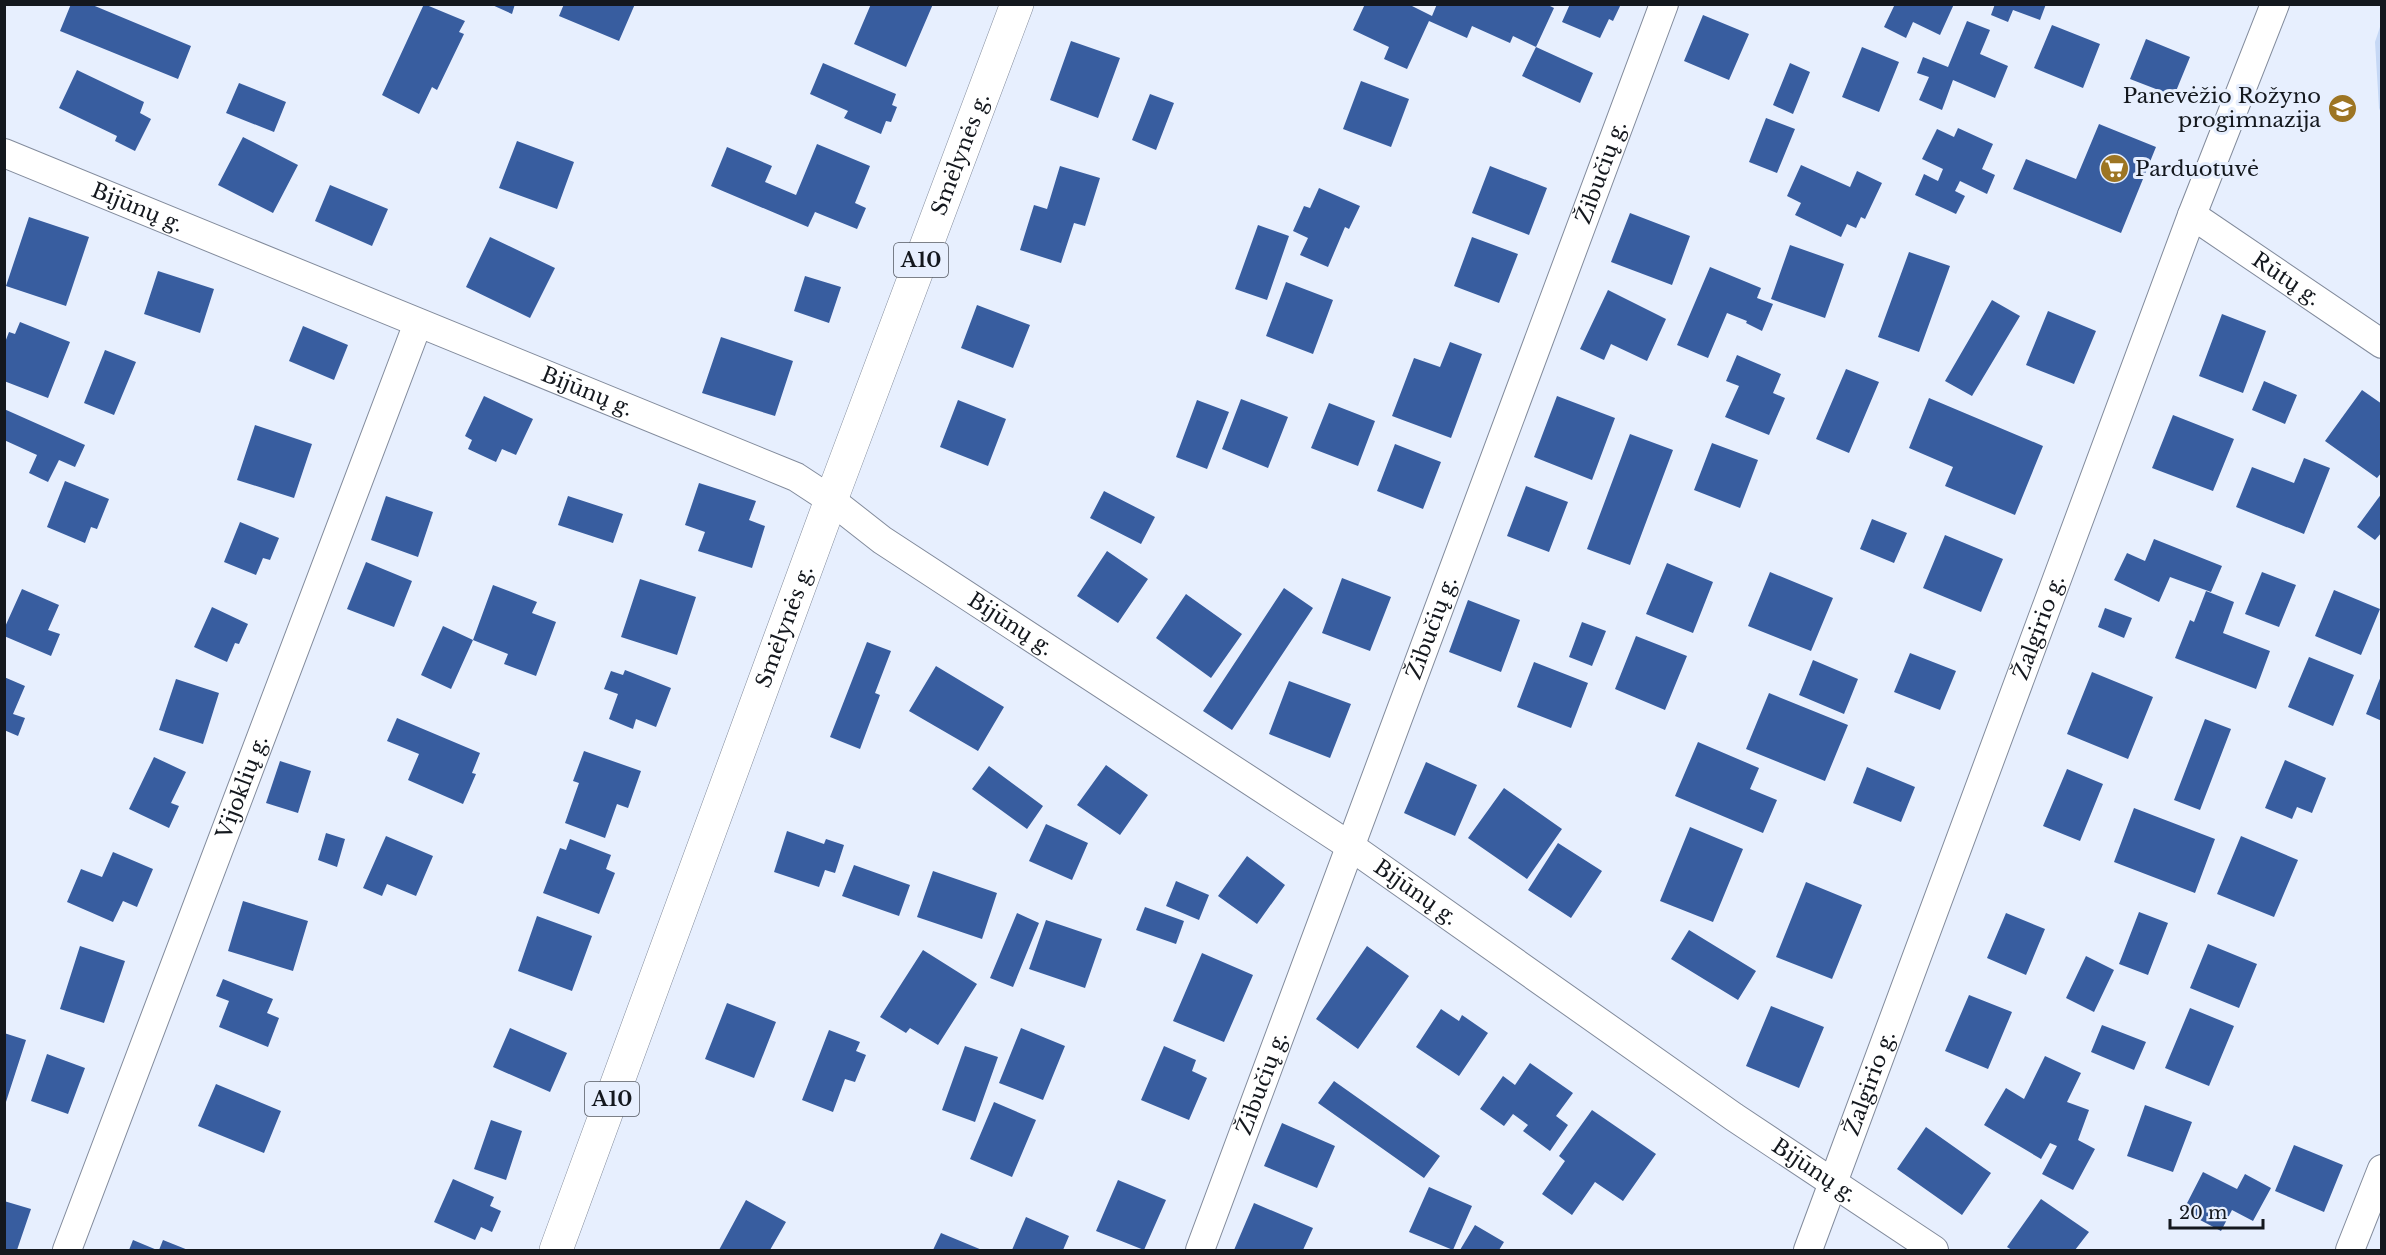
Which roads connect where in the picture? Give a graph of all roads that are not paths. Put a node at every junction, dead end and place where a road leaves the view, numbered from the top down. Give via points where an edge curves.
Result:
1 (1017, 4) edge
2 (1664, 4) edge
3 (2275, 4) edge
4 (4, 153) edge
5 (2192, 215) junction
6 (418, 323) junction
7 (2382, 344) edge
8 (831, 500) junction
9 (1350, 846) junction
10 (2382, 1169) edge
11 (1834, 1184) junction
12 (67, 1251) edge
13 (556, 1251) edge
14 (1200, 1251) edge
15 (1808, 1251) edge
16 (1934, 1251) edge
17 (2350, 1251) edge

1 - 8 highway, Smėlynės g. / A10
2 - 9 street, Žibučių g.
3 - 5 street, Žalgirio g.
4 - 6 street, Bijūnų g.
5 - 7 street, Rūtų g.
5 - 11 street, Žalgirio g.
6 - 8 street, Bijūnų g. via 796,477
6 - 12 street, Vijoklių g.
8 - 9 street, Bijūnų g. via 882,540
8 - 13 highway, Smėlynės g. / A10
9 - 11 street, Bijūnų g.
9 - 14 street, Žibučių g.
10 - 17 street
11 - 15 street, Žalgirio g.
11 - 16 street, Bijūnų g.

